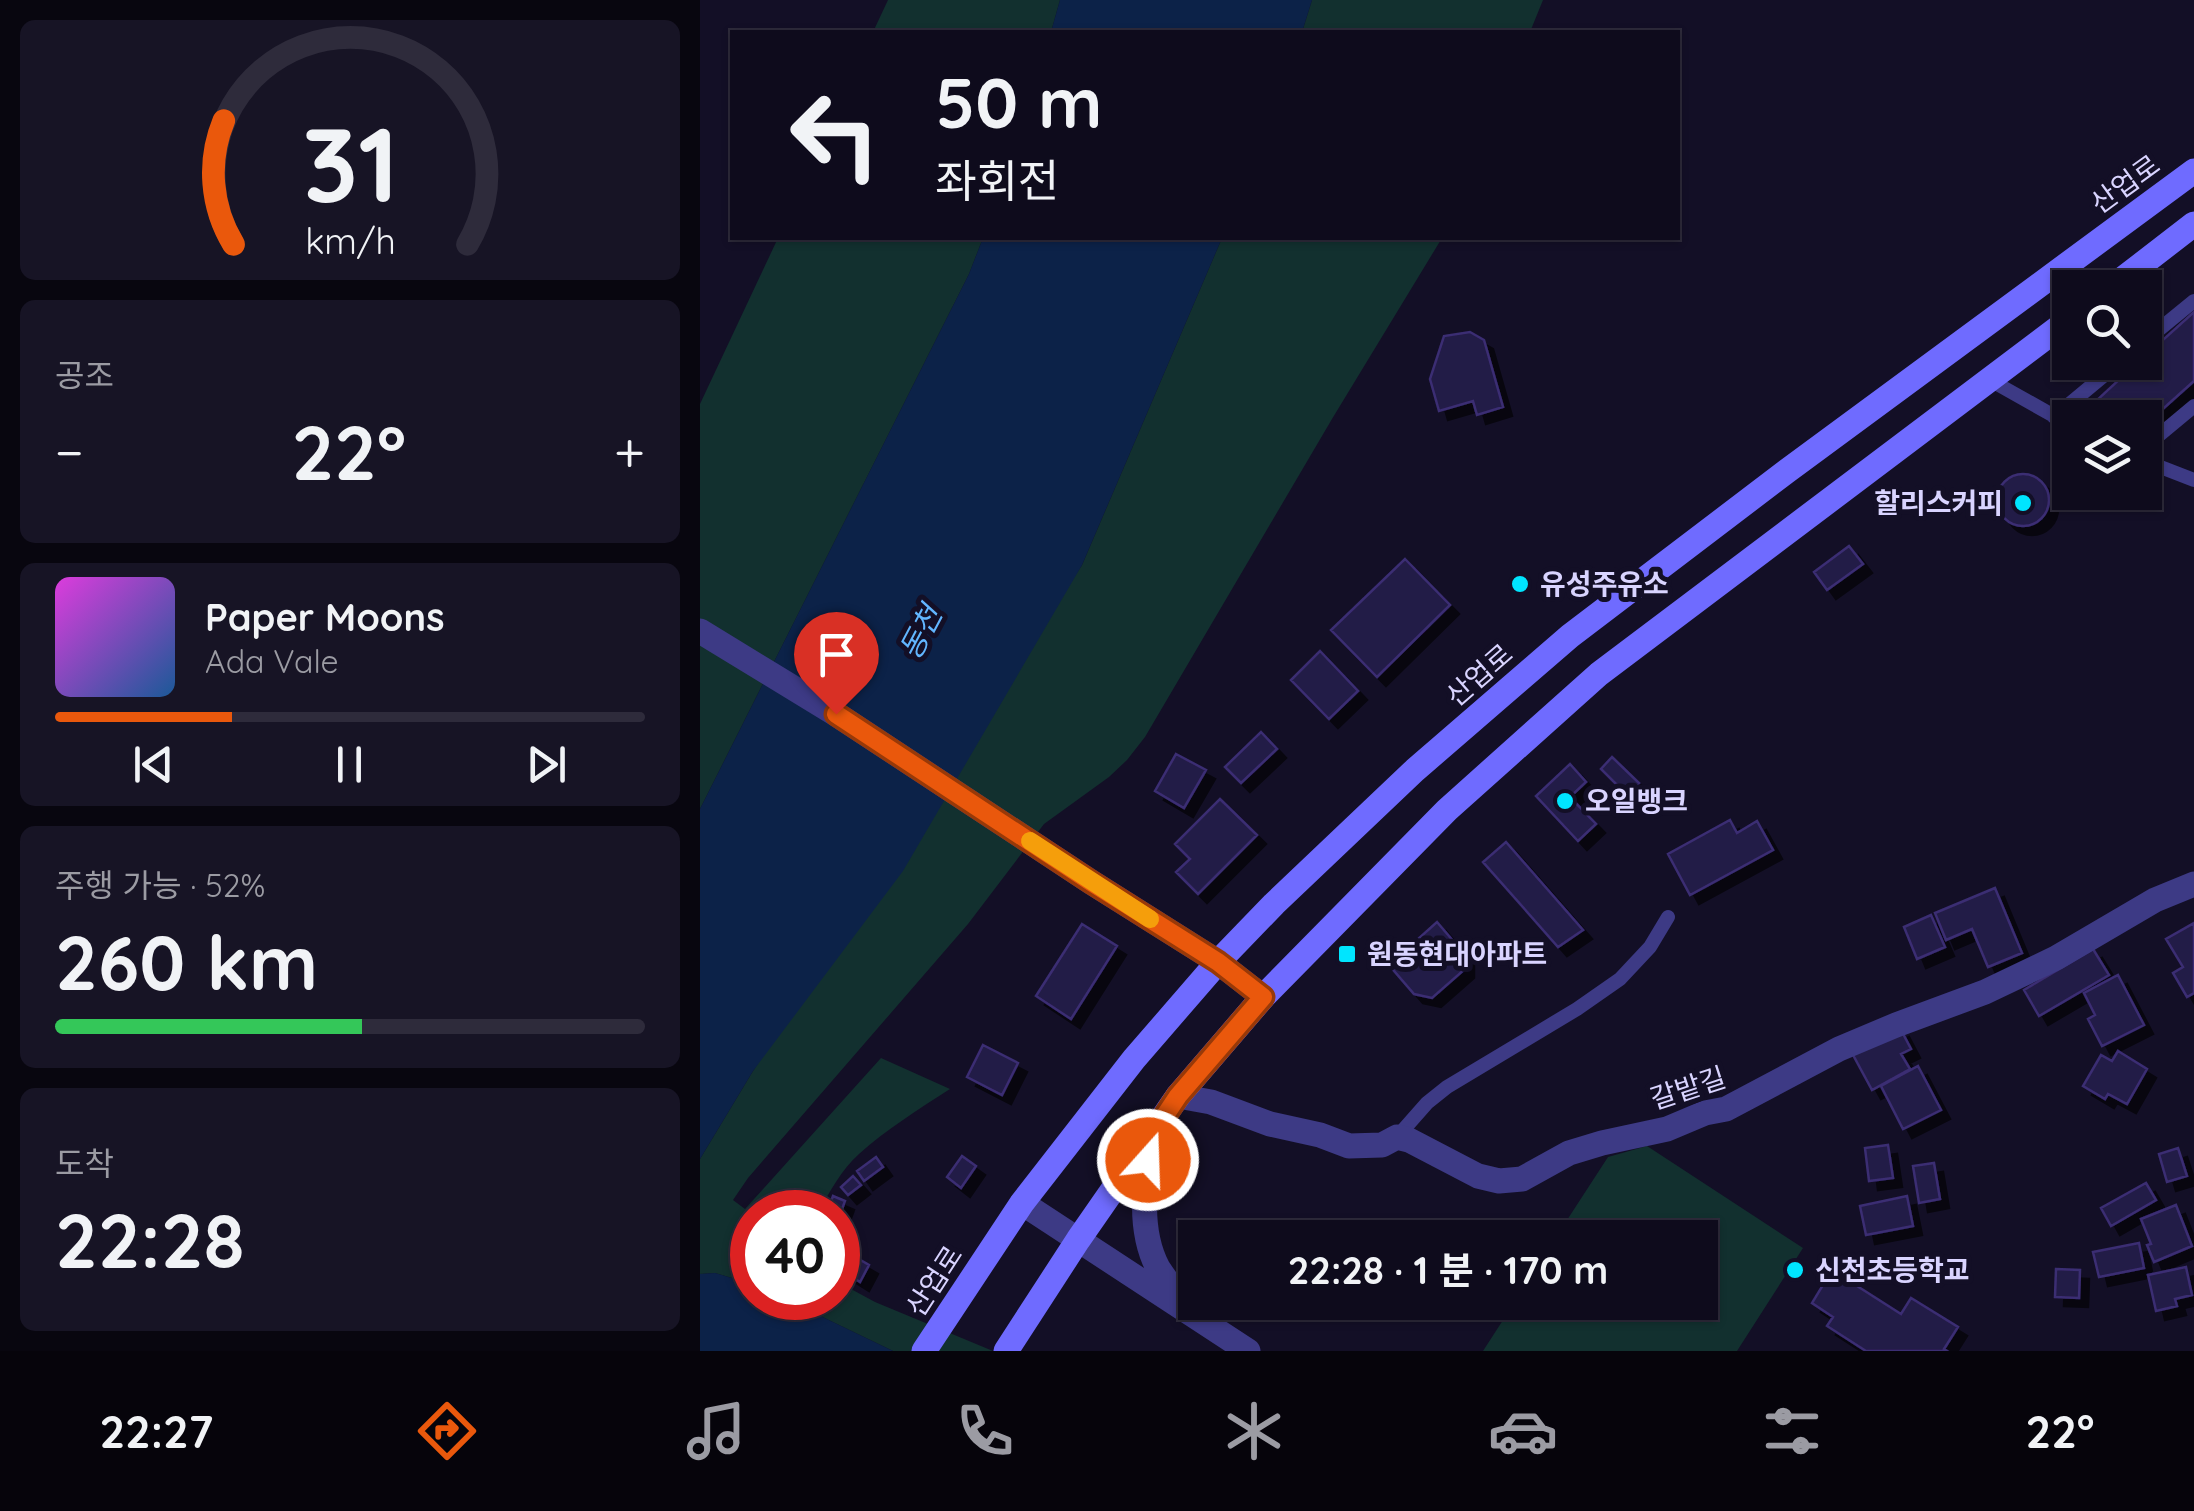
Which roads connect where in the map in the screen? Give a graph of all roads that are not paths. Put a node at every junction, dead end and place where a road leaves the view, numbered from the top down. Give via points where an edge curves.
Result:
1 (2194, 171) edge
2 (2194, 224) edge
3 (2134, 270) edge
4 (2194, 301) edge
5 (2162, 328) edge
6 (2052, 333) edge
7 (1990, 380) junction
8 (2098, 380) edge
9 (2074, 400) edge
10 (2194, 406) edge
11 (2052, 416) edge
12 (2162, 433) edge
13 (2162, 468) edge
14 (2194, 480) edge
15 (700, 631) edge
16 (2194, 884) edge
17 (1668, 917) dead end
18 (1218, 962) junction
19 (1263, 997) junction
20 (1178, 1096) junction
21 (1153, 1132) junction
22 (1397, 1137) junction
23 (1022, 1203) junction
24 (1078, 1240) junction
25 (1178, 1296) edge
26 (1178, 1305) edge
27 (1201, 1320) edge
28 (1008, 1347) edge
29 (924, 1351) edge
30 (1248, 1351) edge

1 - 18 main road, 산업로 via 1570,636 1415,770
2 - 3 main road
4 - 5 lane
6 - 7 main road
7 - 11 lane
7 - 19 main road via 1599,674 1447,810
8 - 9 lane
10 - 12 lane
13 - 14 lane
15 - 18 street
16 - 22 street, 갈밭길 via 2056,958 1839,1050 1726,1110 1570,1153 1522,1179 1478,1176
17 - 22 lane via 1650,948 1620,978 1447,1087
18 - 19 street
18 - 23 main road, 산업로
19 - 20 main road
20 - 21 main road
20 - 22 street via 1349,1146 1382,1145
21 - 24 main road
21 - 25 street via 1144,1188 1147,1235 1157,1266
23 - 24 street
23 - 29 main road, 산업로
24 - 26 street
24 - 28 main road
27 - 30 street

